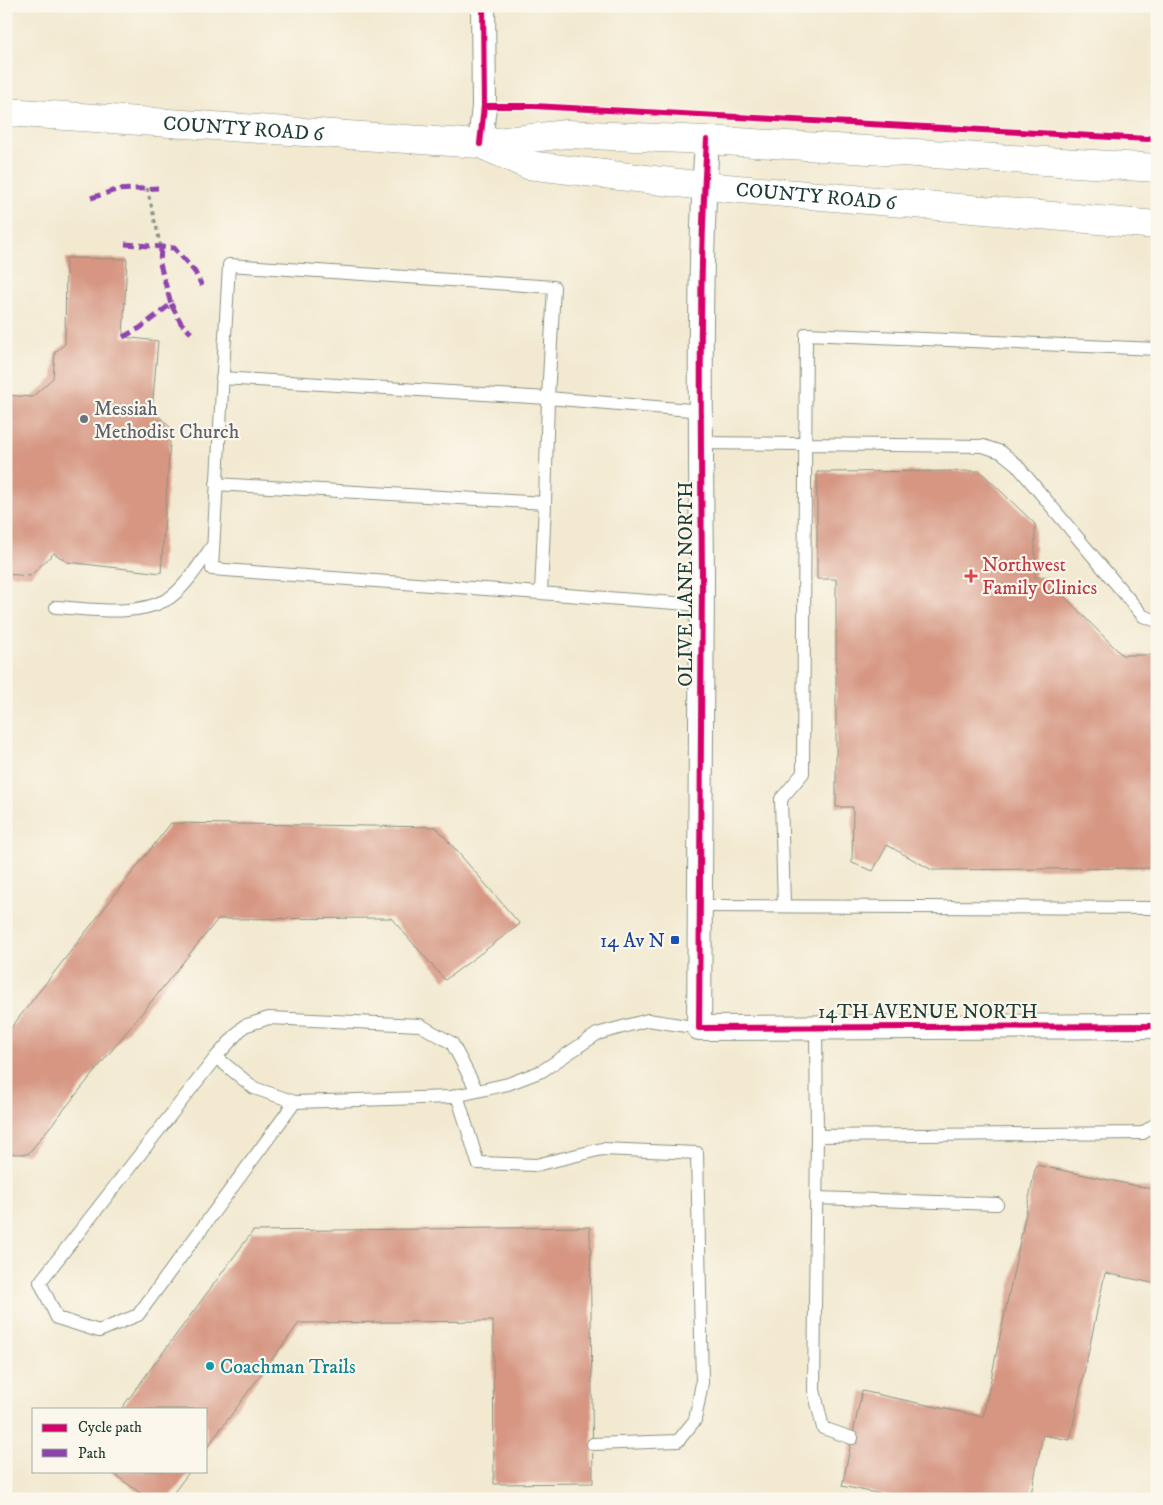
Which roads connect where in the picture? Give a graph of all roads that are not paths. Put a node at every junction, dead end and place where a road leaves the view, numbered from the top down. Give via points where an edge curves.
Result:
1 (483, 6) edge
2 (6, 112) edge
3 (707, 140) junction
4 (480, 144) junction
5 (1157, 168) edge
6 (704, 186) junction
7 (1157, 225) edge
8 (1157, 349) edge
9 (222, 378) junction
10 (548, 398) junction
11 (702, 411) junction
12 (701, 443) junction
13 (806, 444) junction
14 (216, 484) junction
15 (545, 503) junction
16 (213, 545) junction
17 (541, 593) junction
18 (702, 605) junction
19 (56, 607) dead end
20 (1157, 621) edge
21 (700, 906) junction
22 (784, 906) junction
23 (1157, 908) edge
24 (1157, 1026) edge
25 (699, 1028) junction
26 (816, 1028) junction
27 (216, 1057) junction
28 (477, 1091) junction
29 (457, 1095) junction
30 (294, 1102) junction
31 (1157, 1123) edge
32 (817, 1136) junction
33 (816, 1198) junction
34 (997, 1204) dead end
35 (852, 1438) dead end
36 (593, 1444) dead end

1 - 4 street via 484,106
2 - 4 main road, COUNTY ROAD 6
3 - 4 main road, COUNTY ROAD 6 via 566,134
3 - 5 main road, COUNTY ROAD 6
3 - 6 street, OLIVE LANE NORTH
4 - 6 main road, COUNTY ROAD 6 via 528,166
6 - 7 main road, COUNTY ROAD 6
6 - 11 street, OLIVE LANE NORTH
8 - 13 lane via 806,334
9 - 10 lane
9 - 10 lane via 229,266 554,287
9 - 14 lane
10 - 11 lane
10 - 15 lane
11 - 12 street, OLIVE LANE NORTH
12 - 13 lane
12 - 18 street, OLIVE LANE NORTH
13 - 20 lane via 984,446 1001,452 1016,464 1142,616
13 - 22 lane via 802,773 781,799
14 - 15 lane
14 - 16 lane
15 - 17 lane
16 - 17 lane via 212,569
16 - 19 lane via 189,578 166,600 131,610
17 - 18 lane
18 - 21 street, OLIVE LANE NORTH
21 - 22 lane
21 - 25 street, OLIVE LANE NORTH
22 - 23 lane
24 - 26 street, 14TH AVENUE NORTH
25 - 26 street, 14TH AVENUE NORTH
25 - 28 lane via 648,1020 597,1034 542,1071
26 - 32 lane
27 - 28 lane via 244,1026 270,1018 420,1025 452,1044
27 - 30 lane via 254,1088
27 - 30 lane via 40,1282 57,1318 99,1331 138,1315
28 - 29 lane
29 - 30 lane
29 - 36 lane via 478,1163 536,1165 602,1149 697,1153 702,1383 695,1420 678,1441
31 - 32 lane via 1143,1133
32 - 33 lane
33 - 34 lane
33 - 35 lane via 814,1390 823,1428

